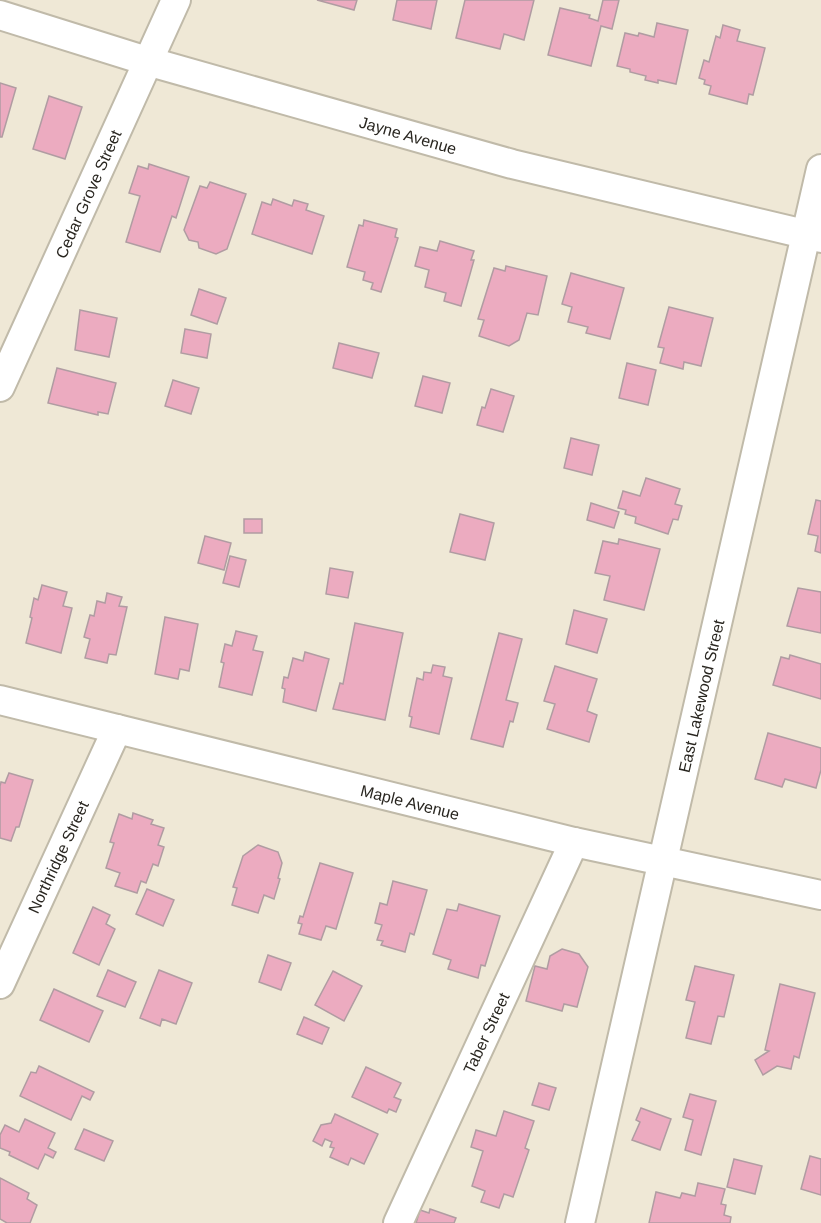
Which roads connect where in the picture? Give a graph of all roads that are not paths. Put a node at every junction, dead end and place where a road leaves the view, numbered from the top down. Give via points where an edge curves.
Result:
1 (176, 0) edge
2 (0, 15) edge
3 (147, 61) junction
4 (821, 169) edge
5 (813, 236) edge
6 (0, 387) edge
7 (0, 700) edge
8 (117, 729) junction
9 (574, 842) junction
10 (663, 862) junction
11 (821, 895) edge
12 (0, 984) edge
13 (398, 1223) edge
14 (580, 1223) edge

1 - 3 street, Cedar Grove Street
2 - 3 street, Jayne Avenue
3 - 5 street, Jayne Avenue via 512,164
3 - 6 street, Cedar Grove Street
4 - 5 street, East Lakewood Street
5 - 10 street, East Lakewood Street
7 - 8 street, Maple Avenue
8 - 9 street, Maple Avenue
8 - 12 street, Northridge Street
9 - 10 street, Maple Avenue
9 - 13 street, Taber Street
10 - 11 street, Maple Avenue
10 - 14 street, East Lakewood Street

